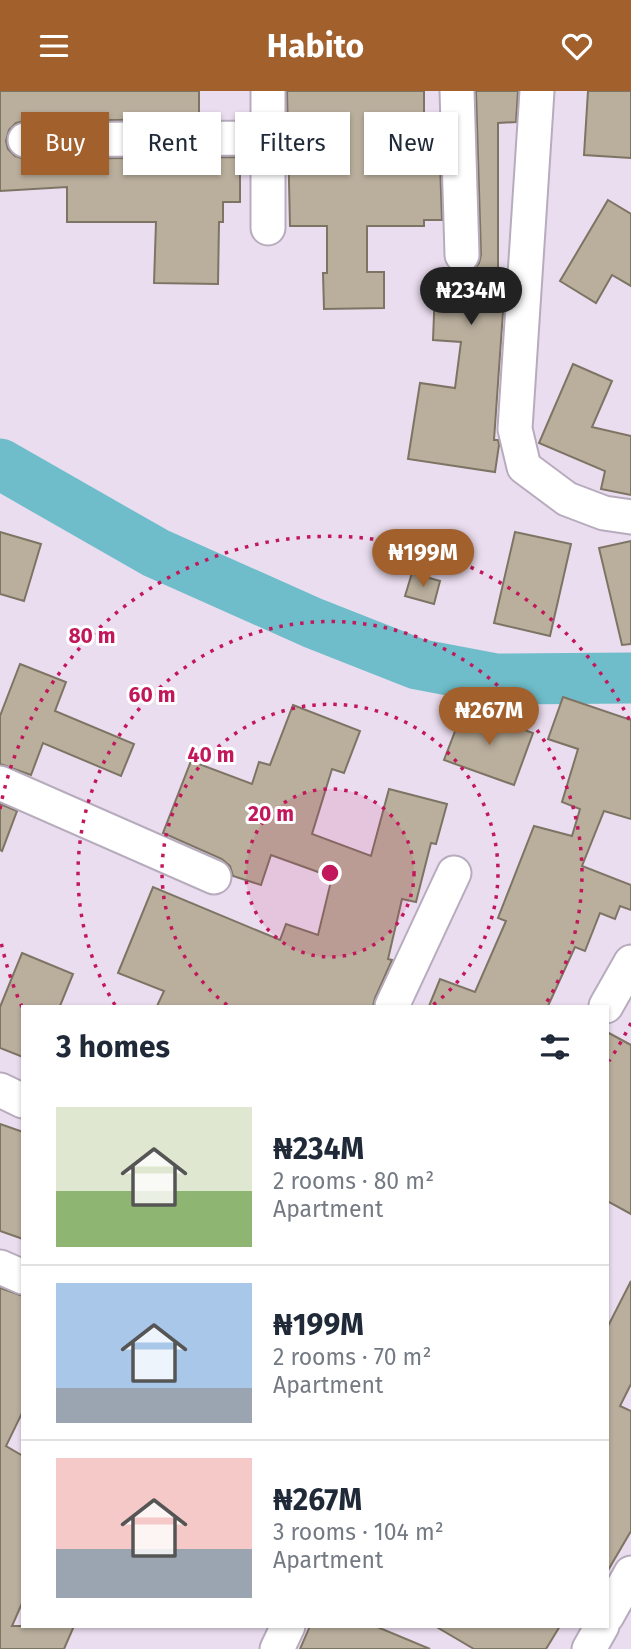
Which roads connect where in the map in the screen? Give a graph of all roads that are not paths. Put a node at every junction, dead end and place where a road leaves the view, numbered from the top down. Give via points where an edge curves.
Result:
1 (268, 91) edge
2 (457, 91) edge
3 (537, 91) edge
4 (267, 112) edge
5 (235, 138) edge
6 (109, 139) edge
7 (267, 175) edge
8 (268, 228) dead end
9 (462, 255) dead end
10 (631, 517) edge
11 (0, 782) edge
12 (454, 873) dead end
13 (214, 877) dead end
14 (631, 962) edge
15 (392, 1005) edge
16 (607, 1005) edge
17 (0, 1090) edge
18 (21, 1100) edge
19 (0, 1267) edge
20 (21, 1276) edge
21 (631, 1573) edge
22 (609, 1612) edge
23 (287, 1628) edge
24 (601, 1628) edge
25 (277, 1649) edge
26 (589, 1649) edge

1 - 4 street
2 - 9 street
3 - 10 street via 515,429 524,467 567,499
5 - 6 street
7 - 8 street
11 - 13 street
12 - 15 street
14 - 16 street
17 - 18 street
19 - 20 street
21 - 22 street
23 - 25 street
24 - 26 street

